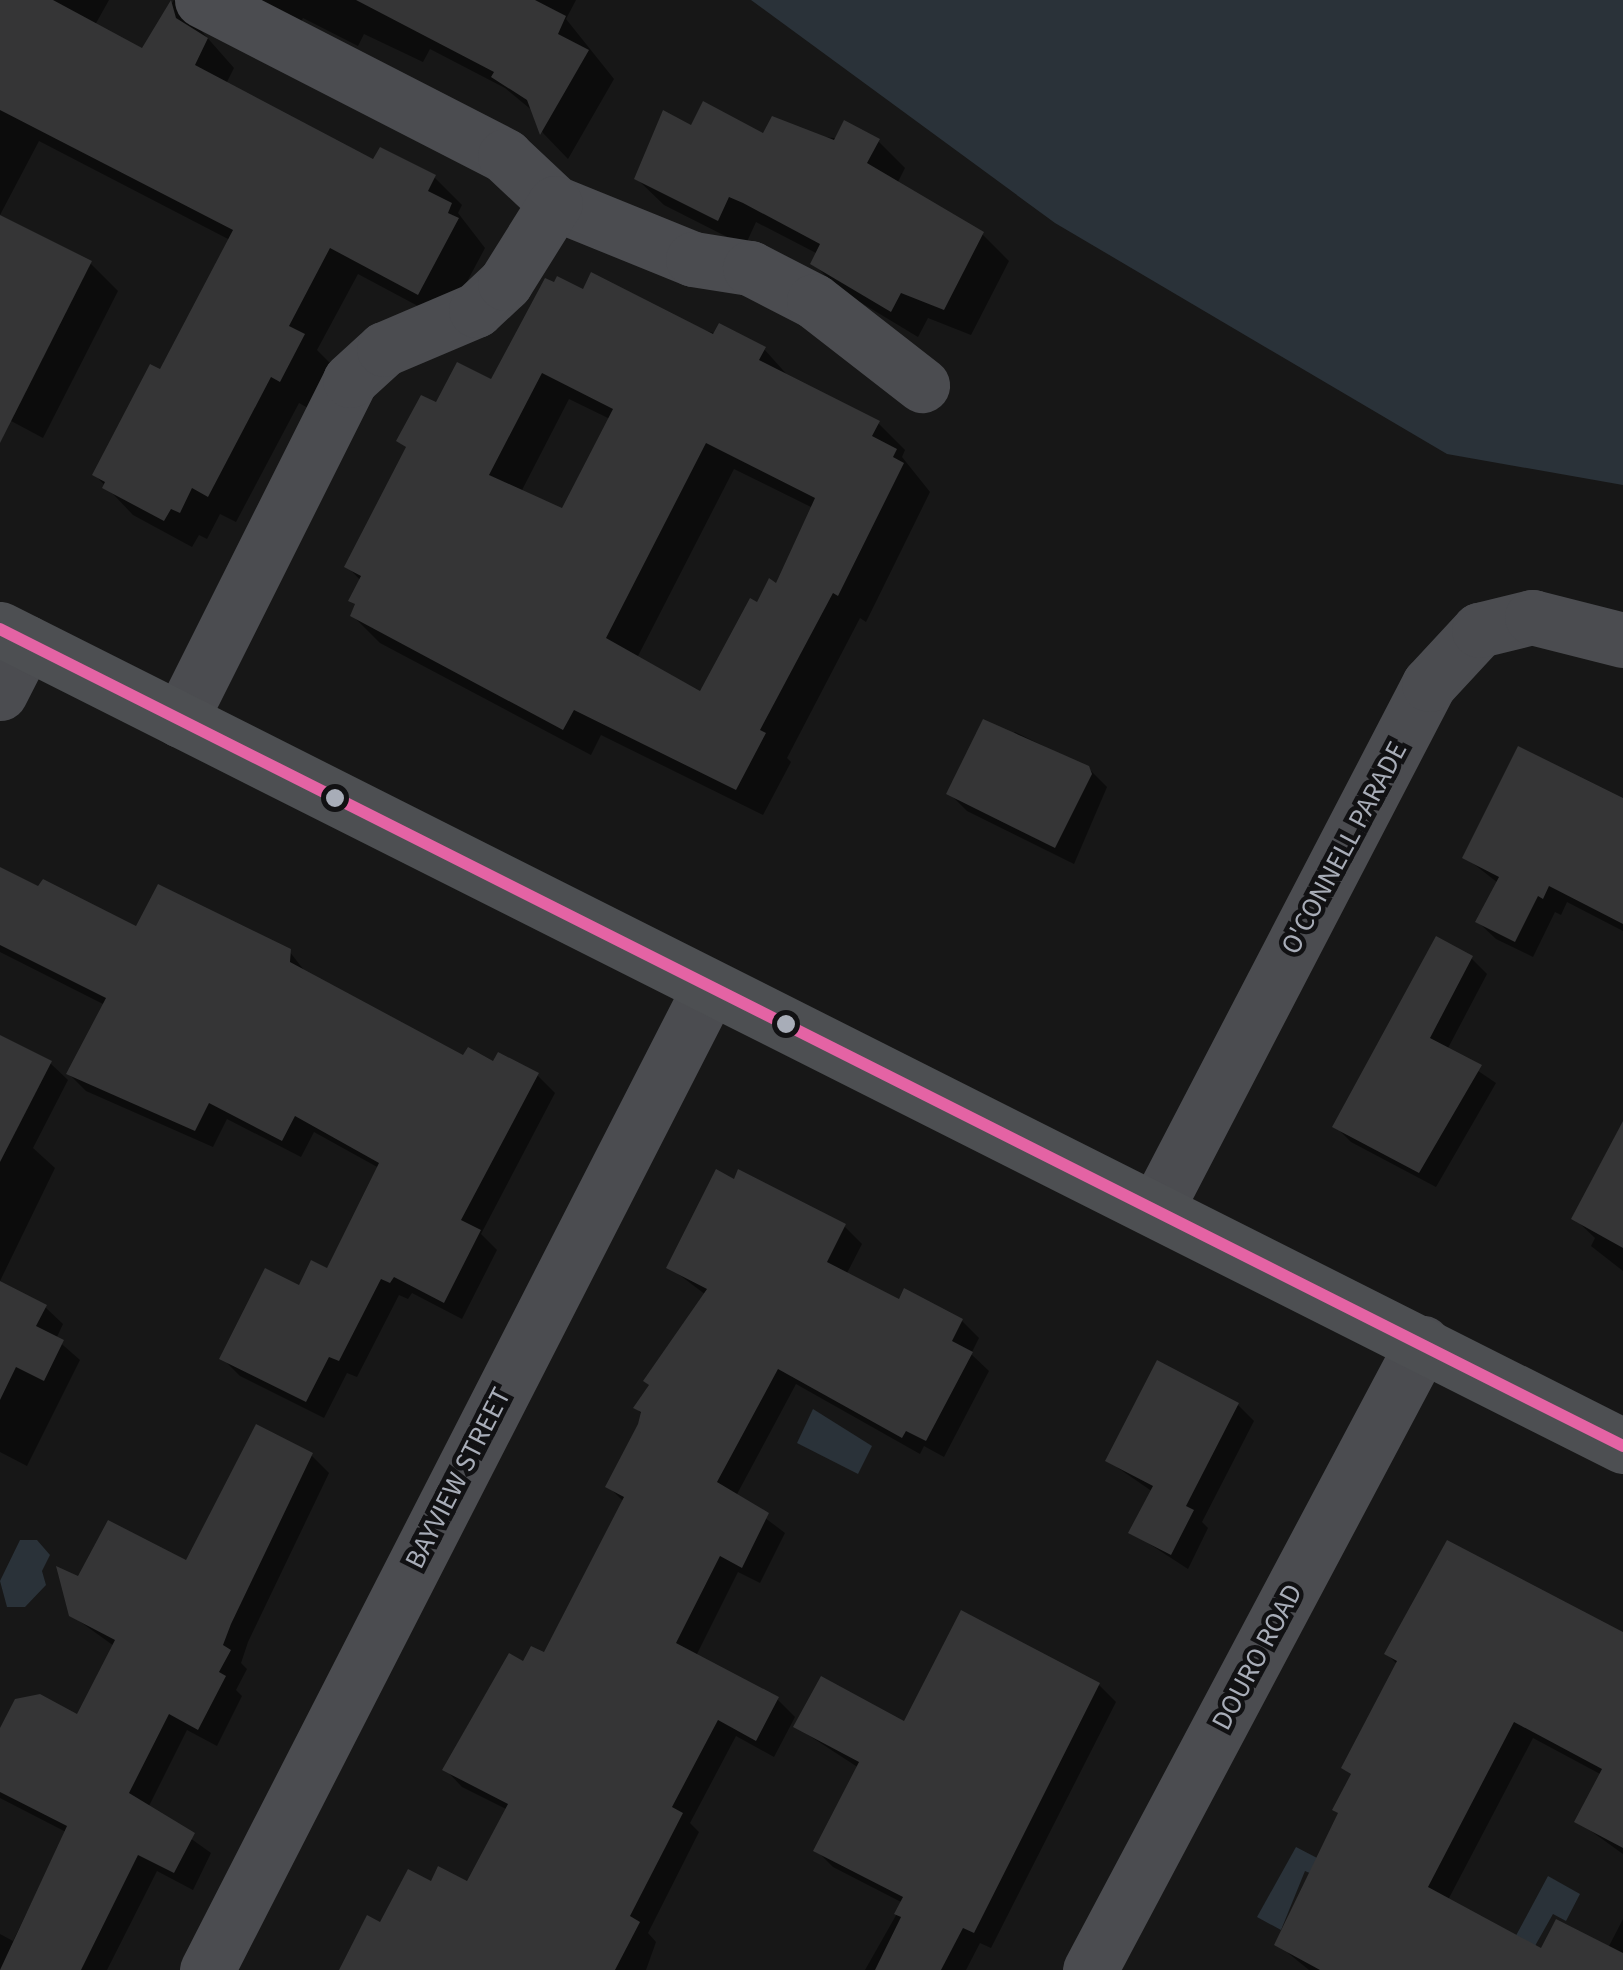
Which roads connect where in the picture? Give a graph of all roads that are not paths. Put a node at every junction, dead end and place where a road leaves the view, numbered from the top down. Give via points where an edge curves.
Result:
1 (202, 0) edge
2 (554, 204) junction
3 (922, 385) dead end
4 (13, 635) edge
5 (1623, 640) edge
6 (0, 693) edge
7 (180, 720) junction
8 (710, 987) junction
9 (1156, 1209) junction
10 (1423, 1344) junction
11 (1623, 1446) edge
12 (206, 1970) edge
13 (1091, 1970) edge

1 - 2 street via 506,156
2 - 3 street via 693,259 750,268 814,301
2 - 7 street via 505,283 476,310 384,349 350,380
4 - 6 street
4 - 7 main road
5 - 9 street, O'CONNELL PARADE via 1532,617 1480,630 1430,684
7 - 8 main road
8 - 9 main road
8 - 12 street, BAYVIEW STREET
9 - 10 main road
10 - 11 main road
10 - 13 street, DOURO ROAD

